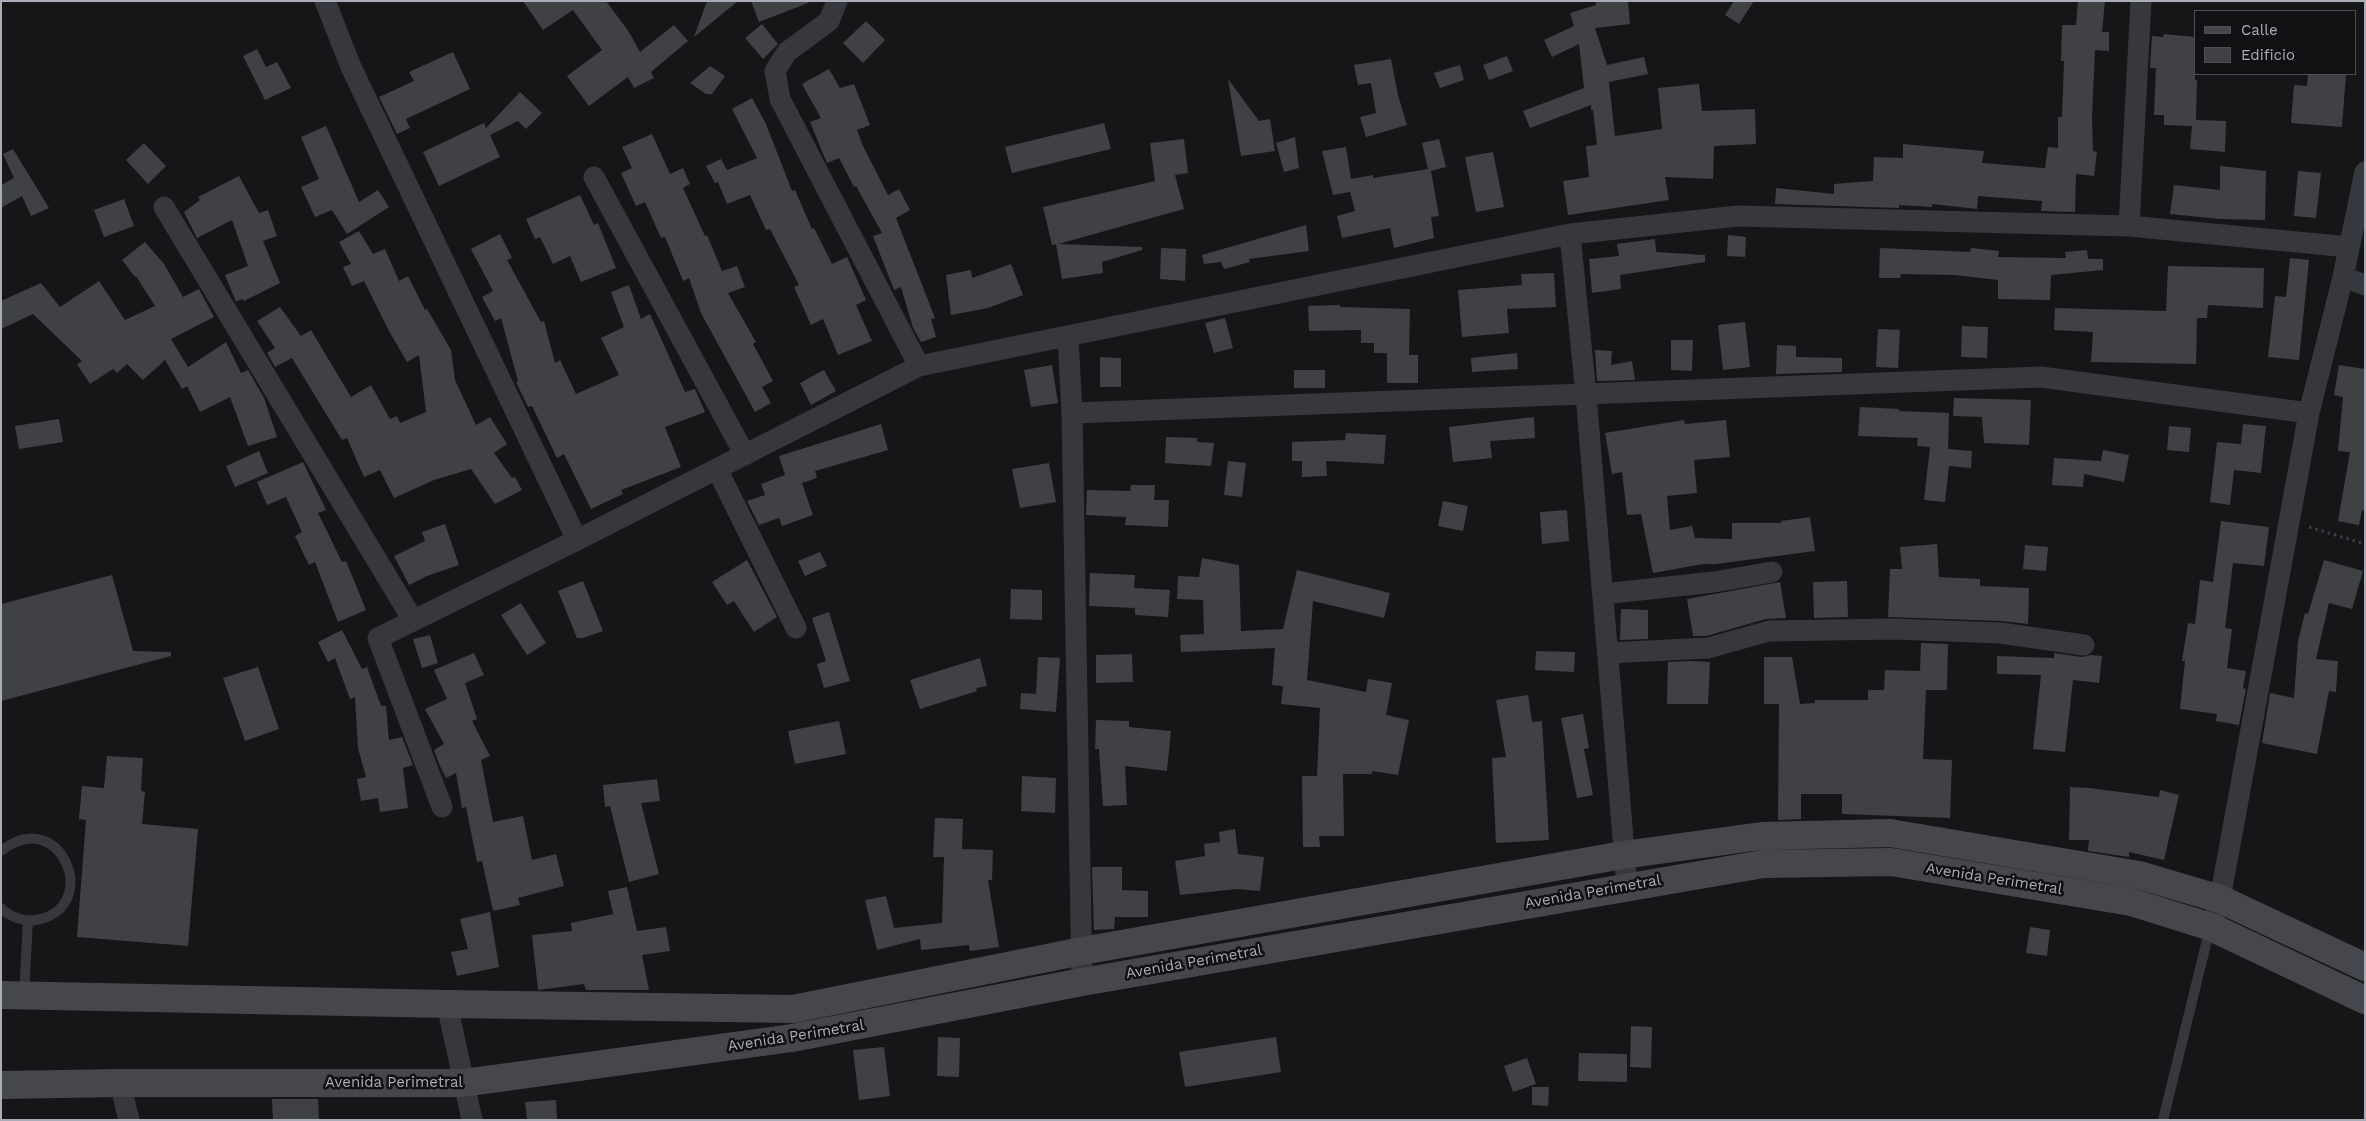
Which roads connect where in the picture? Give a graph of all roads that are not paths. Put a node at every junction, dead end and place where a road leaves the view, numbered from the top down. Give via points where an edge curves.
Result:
1 (325, 1) edge
2 (837, 1) edge
3 (2141, 1) edge
4 (2365, 172) edge
5 (594, 177) dead end
6 (164, 207) dead end
7 (2129, 226) junction
8 (1570, 234) junction
9 (2349, 247) junction
10 (2343, 277) junction
11 (2365, 285) edge
12 (1068, 337) junction
13 (919, 366) junction
14 (1586, 395) junction
15 (1072, 413) junction
16 (2309, 413) junction
17 (744, 455) junction
18 (717, 469) junction
19 (576, 540) junction
20 (1772, 572) dead end
21 (1603, 594) junction
22 (413, 620) junction
23 (796, 628) dead end
24 (2084, 645) dead end
25 (1608, 653) junction
26 (442, 807) dead end
27 (1, 851) edge
28 (1623, 855) junction
29 (1627, 886) junction
30 (2220, 898) junction
31 (1, 908) edge
32 (28, 920) junction
33 (2211, 928) junction
34 (1082, 951) junction
35 (2365, 967) edge
36 (1082, 982) junction
37 (13, 995) edge
38 (2365, 1000) edge
39 (447, 1004) junction
40 (120, 1083) junction
41 (463, 1083) junction
42 (1, 1085) edge
43 (129, 1120) edge
44 (472, 1120) edge
45 (2162, 1120) edge

1 - 19 street via 351,67
2 - 13 street via 830,21 787,52 776,71 780,99
3 - 7 street
4 - 9 street
5 - 17 street
6 - 22 street
7 - 8 street via 1738,216
7 - 9 street
8 - 12 street
8 - 14 street
9 - 10 street
10 - 11 street
10 - 16 street
12 - 13 street
12 - 15 street
13 - 17 street
14 - 15 street
14 - 16 street via 2041,377
14 - 21 street
15 - 34 street
16 - 30 street
17 - 18 street
18 - 19 street
18 - 23 street
19 - 22 street
20 - 21 street
21 - 25 street
22 - 26 street via 378,638
24 - 25 street via 2000,634 1894,629 1769,631 1708,648
25 - 28 street
27 - 32 lane via 22,840 45,842 56,848 70,868 69,892 64,903 46,917
28 - 29 street
28 - 30 main road, Avenida Perimetral via 1761,836 1890,833 2139,875
28 - 34 main road, Avenida Perimetral
29 - 33 main road, Avenida Perimetral via 1763,864 1891,862 2131,902
29 - 36 main road, Avenida Perimetral
30 - 33 street
30 - 35 main road, Avenida Perimetral
31 - 32 lane
32 - 37 lane
33 - 38 main road, Avenida Perimetral
33 - 45 lane
34 - 36 street
34 - 39 main road, Avenida Perimetral via 793,1008
36 - 41 main road, Avenida Perimetral via 792,1038
37 - 39 main road, Avenida Perimetral
39 - 41 street
40 - 41 main road, Avenida Perimetral
40 - 42 main road, Avenida Perimetral
40 - 43 street
41 - 44 street

